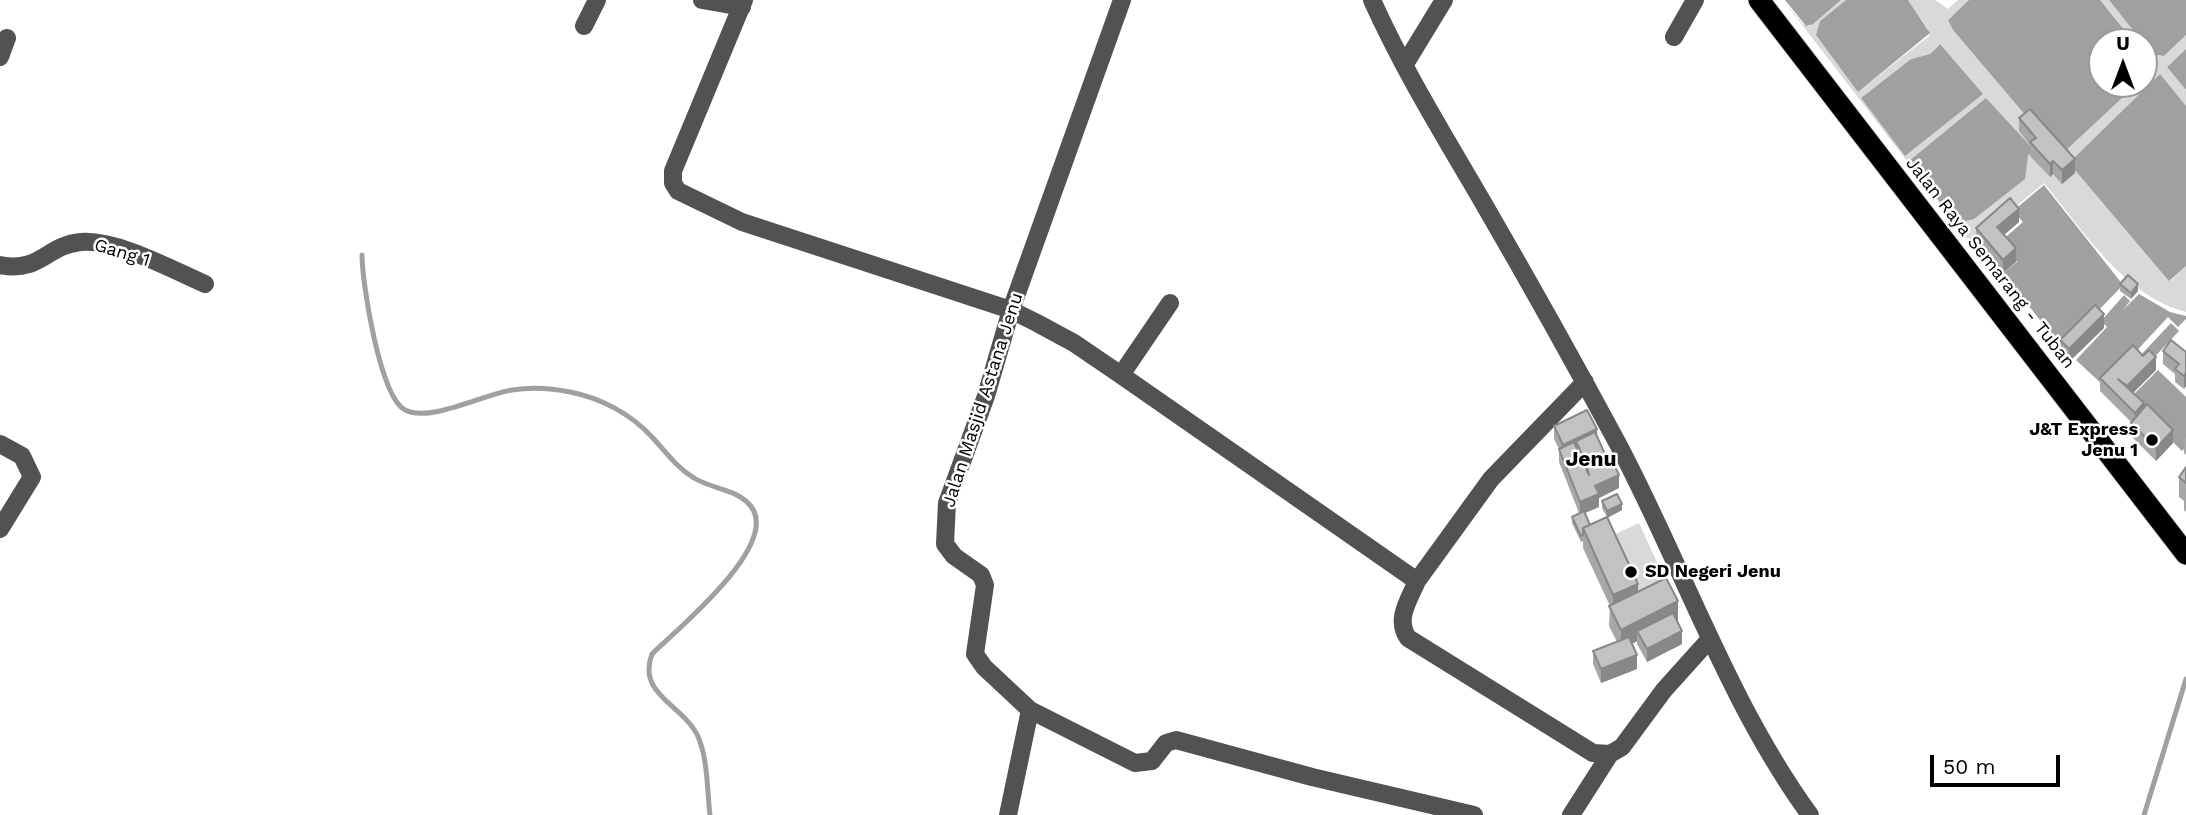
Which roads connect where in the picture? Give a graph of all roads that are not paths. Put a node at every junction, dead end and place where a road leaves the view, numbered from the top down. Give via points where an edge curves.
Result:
1 (597, 0) edge
2 (702, 0) edge
3 (1122, 0) edge
4 (1371, 0) edge
5 (1444, 0) edge
6 (1695, 0) edge
7 (1759, 0) edge
8 (743, 4) edge
9 (583, 26) dead end
10 (1674, 37) dead end
11 (7, 38) dead end
12 (0, 57) edge
13 (1405, 64) junction
14 (0, 265) edge
15 (205, 284) dead end
16 (1170, 303) dead end
17 (1011, 310) junction
18 (1121, 375) junction
19 (1585, 382) junction
20 (0, 444) edge
21 (0, 529) edge
22 (2186, 554) edge
23 (1417, 582) junction
24 (1709, 640) junction
25 (1030, 710) junction
26 (1610, 754) junction
27 (1008, 815) edge
28 (1474, 815) edge
29 (1571, 815) edge
30 (1810, 815) edge

1 - 9 street
2 - 8 street
3 - 17 street, Jalan Masjid Astana Jenu
4 - 13 street
5 - 13 street
6 - 10 street
7 - 22 highway, Jalan Raya Semarang - Tuban
8 - 17 street via 673,171 678,191 743,222
11 - 12 street
13 - 19 street
14 - 15 street, Gang 1 via 23,267 60,247 83,242 130,251
16 - 18 street
17 - 18 street via 1074,343
17 - 25 street, Jalan Masjid Astana Jenu via 986,396 951,486 945,538 954,556 981,575 985,585 975,654
18 - 23 street
19 - 23 street via 1491,479
19 - 24 street via 1668,543
20 - 21 street via 22,456 32,477
23 - 26 street via 1402,615 1402,629 1408,638 1593,752
24 - 26 street via 1622,747
24 - 30 street via 1784,780
25 - 27 street
25 - 28 street via 1135,763 1152,761 1166,743 1182,740
26 - 29 street

